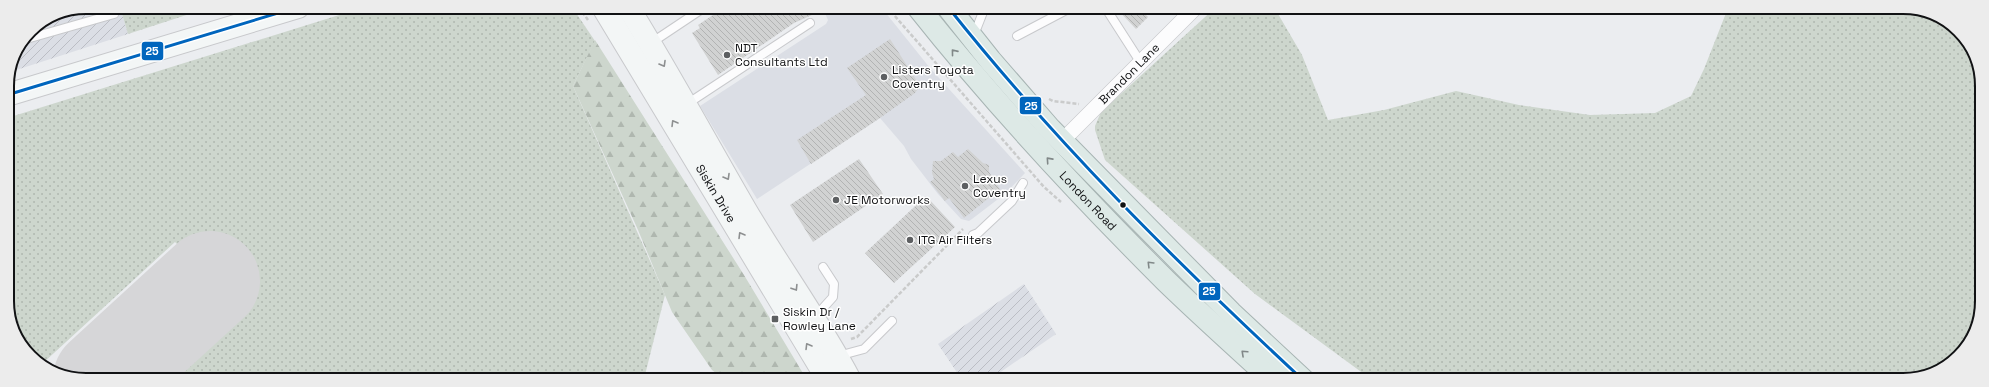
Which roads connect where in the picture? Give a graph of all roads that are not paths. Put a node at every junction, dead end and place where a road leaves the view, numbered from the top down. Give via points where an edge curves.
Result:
1 (114, 14) dead end
2 (275, 14) edge
3 (607, 14) edge
4 (632, 14) edge
5 (695, 14) edge
6 (924, 14) edge
7 (954, 14) edge
8 (982, 14) edge
9 (1059, 14) edge
10 (1110, 14) edge
11 (1189, 14) edge
12 (810, 23) dead end
13 (1017, 36) dead end
14 (33, 37) edge
15 (973, 38) junction
16 (650, 44) junction
17 (1141, 63) junction
18 (14, 93) edge
19 (686, 104) junction
20 (1062, 141) junction
21 (1023, 183) dead end
22 (973, 235) road end
23 (823, 267) dead end
24 (814, 318) junction
25 (892, 321) dead end
26 (829, 362) edge
27 (842, 373) edge
28 (1265, 373) edge
29 (1295, 373) edge

1 - 14 lane
2 - 18 street
26 -> 3 street, Siskin Drive
4 - 16 street, Siskin Drive
5 - 16 lane
28 -> 6 highway, London Road via 1167,282 1075,189 974,77
7 - 15 highway, London Road
8 - 15 lane
9 - 13 lane
10 - 17 lane
11 - 17 street, Brandon Lane
12 - 19 lane
15 - 20 highway, London Road
16 -> 19 street, Siskin Drive
17 - 20 street, Brandon Lane
19 -> 24 street, Siskin Drive via 746,210
20 - 29 highway, London Road via 1231,313
21 - 22 lane via 1012,201
23 - 24 lane via 834,284 833,297
24 - 26 street, Siskin Drive
25 - 26 lane via 864,350
26 - 27 street, Siskin Drive

